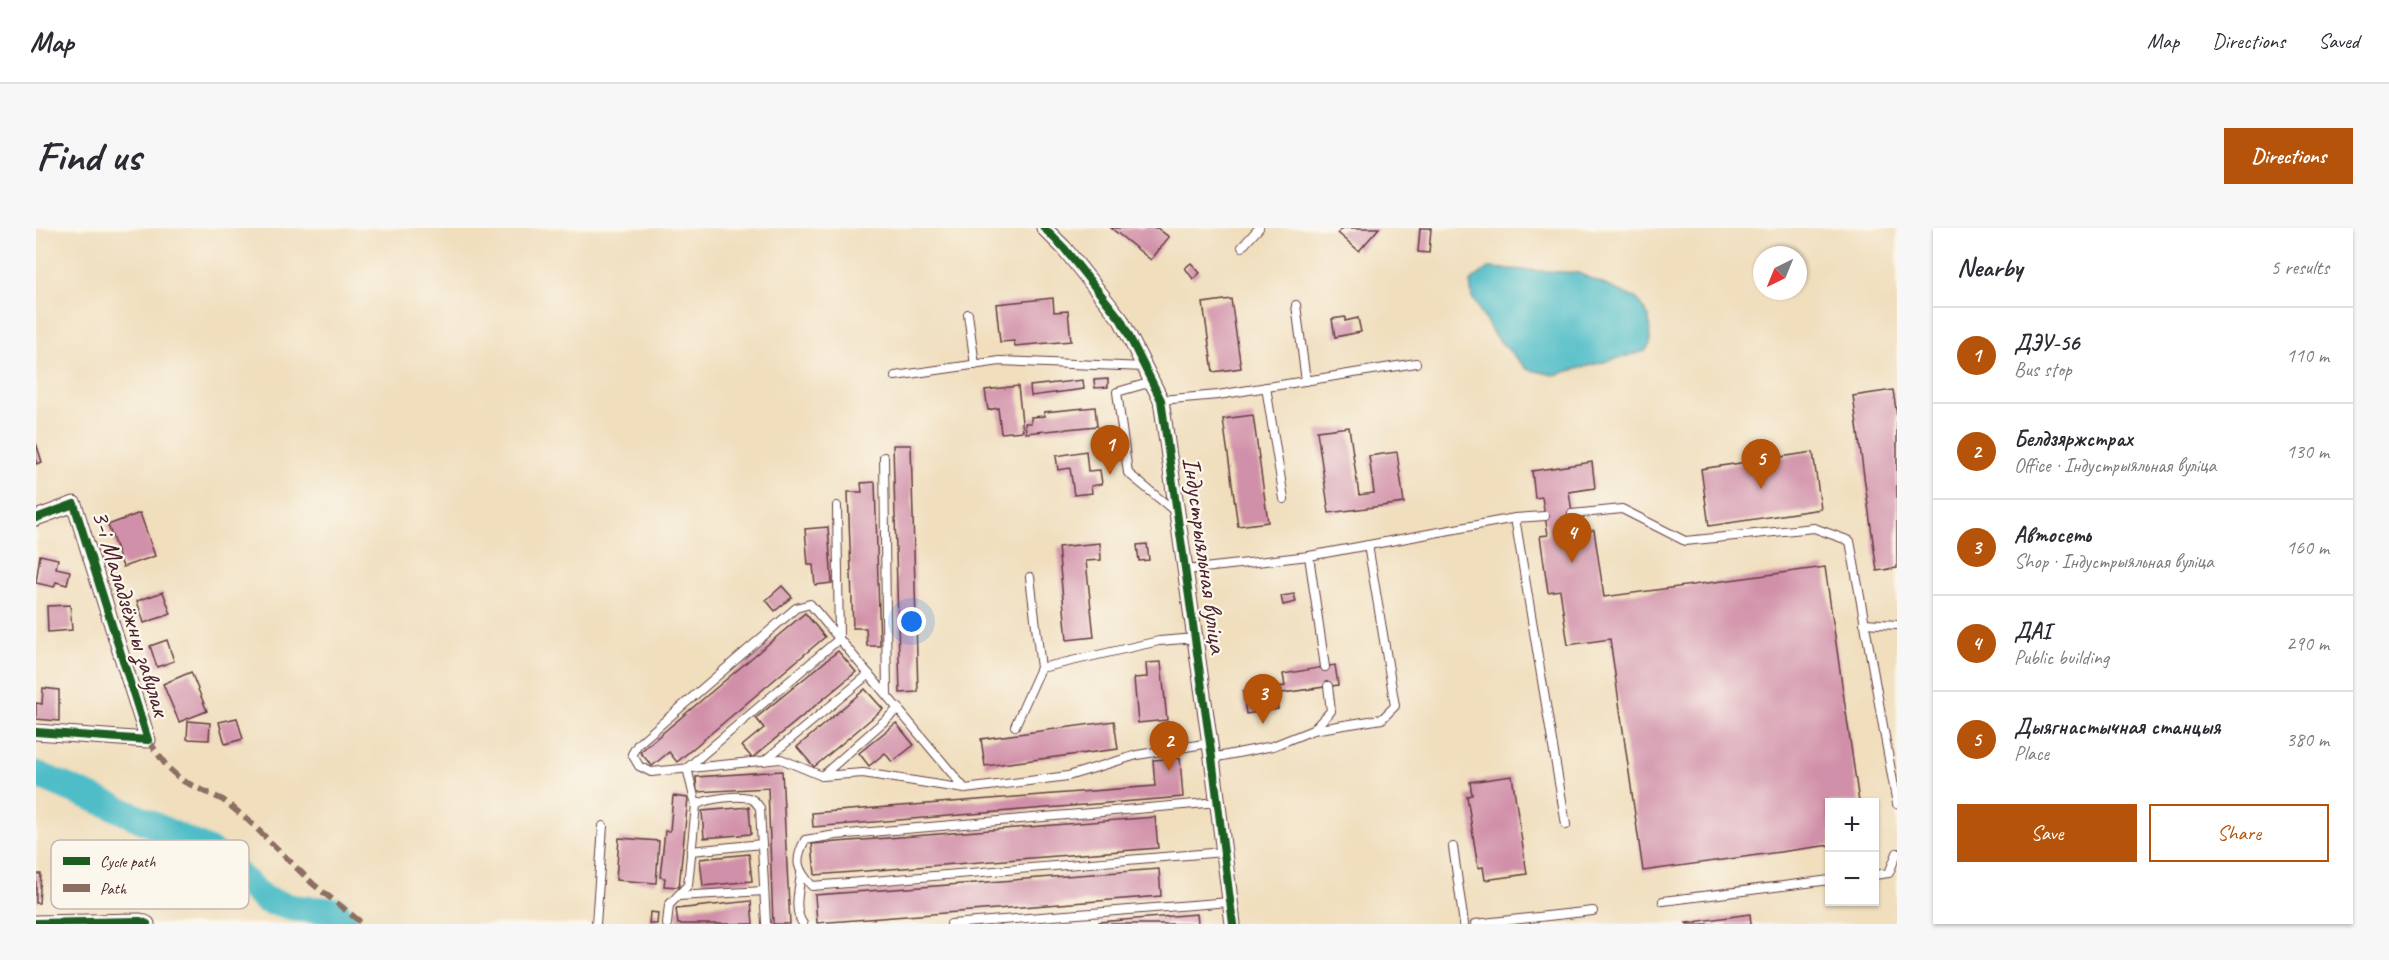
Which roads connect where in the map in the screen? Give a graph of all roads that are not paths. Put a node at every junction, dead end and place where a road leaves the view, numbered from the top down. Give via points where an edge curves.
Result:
1 (1259, 228) edge
2 (1047, 229) edge
3 (1242, 248) dead end
4 (1296, 305) dead end
5 (968, 314) dead end
6 (1416, 363) dead end
7 (975, 364) junction
8 (1144, 367) junction
9 (895, 376) dead end
10 (1306, 381) junction
11 (1152, 382) junction
12 (1266, 387) junction
13 (1161, 400) junction
14 (884, 456) dead end
15 (1284, 499) dead end
16 (837, 506) dead end
17 (1178, 514) junction
18 (1572, 514) dead end
19 (1545, 516) dead end
20 (36, 518) edge
21 (1515, 519) junction
22 (1368, 545) junction
23 (1309, 556) junction
24 (1186, 570) junction
25 (1030, 577) dead end
26 (1864, 623) junction
27 (1897, 625) edge
28 (1196, 638) junction
29 (839, 639) junction
30 (1325, 667) dead end
31 (1041, 668) junction
32 (869, 674) junction
33 (1328, 686) dead end
34 (887, 695) junction
35 (898, 708) junction
36 (1015, 726) dead end
37 (1313, 730) junction
38 (36, 732) edge
39 (1211, 750) junction
40 (763, 761) junction
41 (687, 768) junction
42 (822, 776) junction
43 (965, 789) junction
44 (1218, 802) junction
45 (1897, 804) edge
46 (696, 805) junction
47 (603, 825) dead end
48 (1566, 825) dead end
49 (762, 844) junction
50 (1453, 847) dead end
51 (691, 850) junction
52 (1224, 852) junction
53 (1897, 854) edge
54 (801, 874) junction
55 (1879, 874) edge
56 (1825, 881) edge
57 (764, 891) junction
58 (678, 896) junction
59 (1663, 901) dead end
60 (1231, 902) junction
61 (1593, 910) dead end
62 (36, 923) edge
63 (42, 924) edge
64 (147, 924) edge
65 (597, 924) edge
66 (667, 924) edge
67 (766, 924) edge
68 (803, 924) edge
69 (951, 924) edge
70 (1233, 924) edge
71 (1464, 924) edge
72 (1475, 924) edge

1 - 3 lane
2 - 8 street, Індустрыяльная вуліца via 1121,320
4 - 10 lane
5 - 7 lane
6 - 10 lane
7 - 8 lane via 1000,361
7 - 9 lane
8 - 11 street, Індустрыяльная вуліца
10 - 12 lane
11 - 13 street, Індустрыяльная вуліца
11 - 17 lane via 1117,392 1128,473
12 - 13 lane
12 - 15 lane
13 - 17 street, Індустрыяльная вуліца
14 - 34 lane
16 - 29 lane
17 - 24 street, Індустрыяльная вуліца
18 - 26 lane via 1622,509 1685,541 1814,528 1850,541
19 - 21 lane
20 - 38 street, 3-і Маладзёжны завулак via 74,504 148,740
21 - 22 lane
21 - 48 lane
22 - 23 lane
22 - 37 lane via 1395,706 1382,719
23 - 24 lane
23 - 30 lane
24 - 28 street, Індустрыяльная вуліца
25 - 31 lane
26 - 27 lane
26 - 45 lane
28 - 31 lane via 1159,641
28 - 39 street, Індустрыяльная вуліца
29 - 32 lane
29 - 41 lane
29 - 41 lane via 810,604 795,608 638,744 632,754 639,766 651,772
31 - 36 lane
32 - 34 lane
32 - 40 lane
33 - 37 lane via 1331,711
34 - 35 lane
35 - 42 lane
35 - 43 lane
37 - 39 lane via 1273,746
39 - 43 lane via 1137,755 1068,776
39 - 44 street, Індустрыяльная вуліца
40 - 41 lane
40 - 42 lane via 781,759
41 - 46 lane
42 - 43 lane via 863,773
44 - 52 street, Індустрыяльная вуліца
44 - 54 lane via 805,840 798,854
46 - 49 lane via 705,800 753,799 760,808
46 - 51 lane
47 - 65 lane
49 - 51 lane
49 - 57 lane
50 - 71 lane
51 - 58 lane via 688,885
52 - 54 lane via 812,886
52 - 60 street, Індустрыяльная вуліца
53 - 55 lane via 1889,873
54 - 68 lane via 797,903
56 - 59 lane
57 - 58 lane
57 - 67 lane
58 - 66 lane via 669,905
60 - 69 lane
60 - 70 street, Індустрыяльная вуліца
61 - 72 lane
62 - 63 street
63 - 64 street

